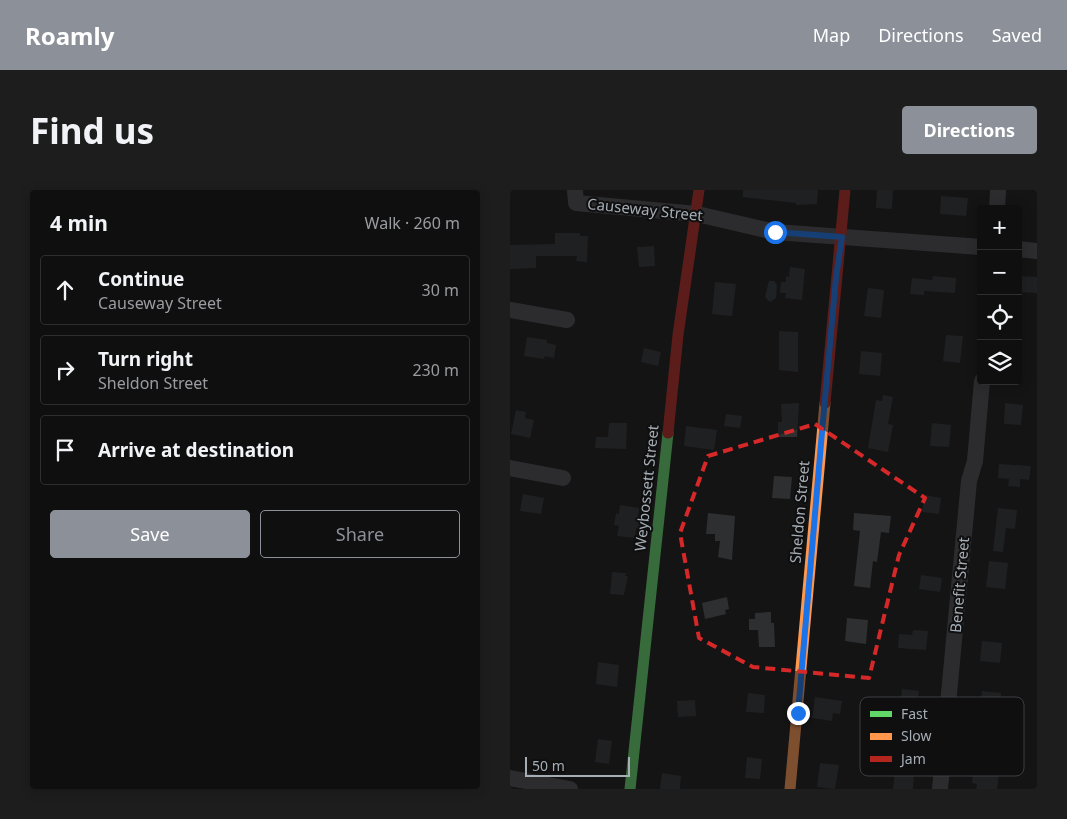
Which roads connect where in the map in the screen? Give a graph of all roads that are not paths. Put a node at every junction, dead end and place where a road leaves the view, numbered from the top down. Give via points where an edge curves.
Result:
1 (699, 190) edge
2 (846, 190) edge
3 (998, 190) edge
4 (576, 197) edge
5 (996, 205) edge
6 (697, 214) junction
7 (842, 237) junction
8 (977, 247) edge
9 (1022, 249) edge
10 (1037, 250) edge
11 (510, 310) edge
12 (567, 320) dead end
13 (982, 385) edge
14 (510, 468) edge
15 (563, 478) dead end
16 (949, 697) edge
17 (941, 776) edge
18 (510, 778) edge
19 (570, 789) edge
20 (630, 789) edge
21 (790, 789) edge
22 (940, 789) edge

1 - 6 street, Weybossett Street
2 - 7 street, Sheldon Street
3 - 5 street
4 - 6 street, Causeway Street
6 - 7 street, Causeway Street via 775,232
6 - 20 street, Weybossett Street via 678,335
7 - 8 street, Causeway Street
7 - 21 street, Sheldon Street via 832,316
9 - 10 street
11 - 12 street
13 - 16 street, Benefit Street
14 - 15 street
17 - 22 street, Benefit Street
18 - 19 street

